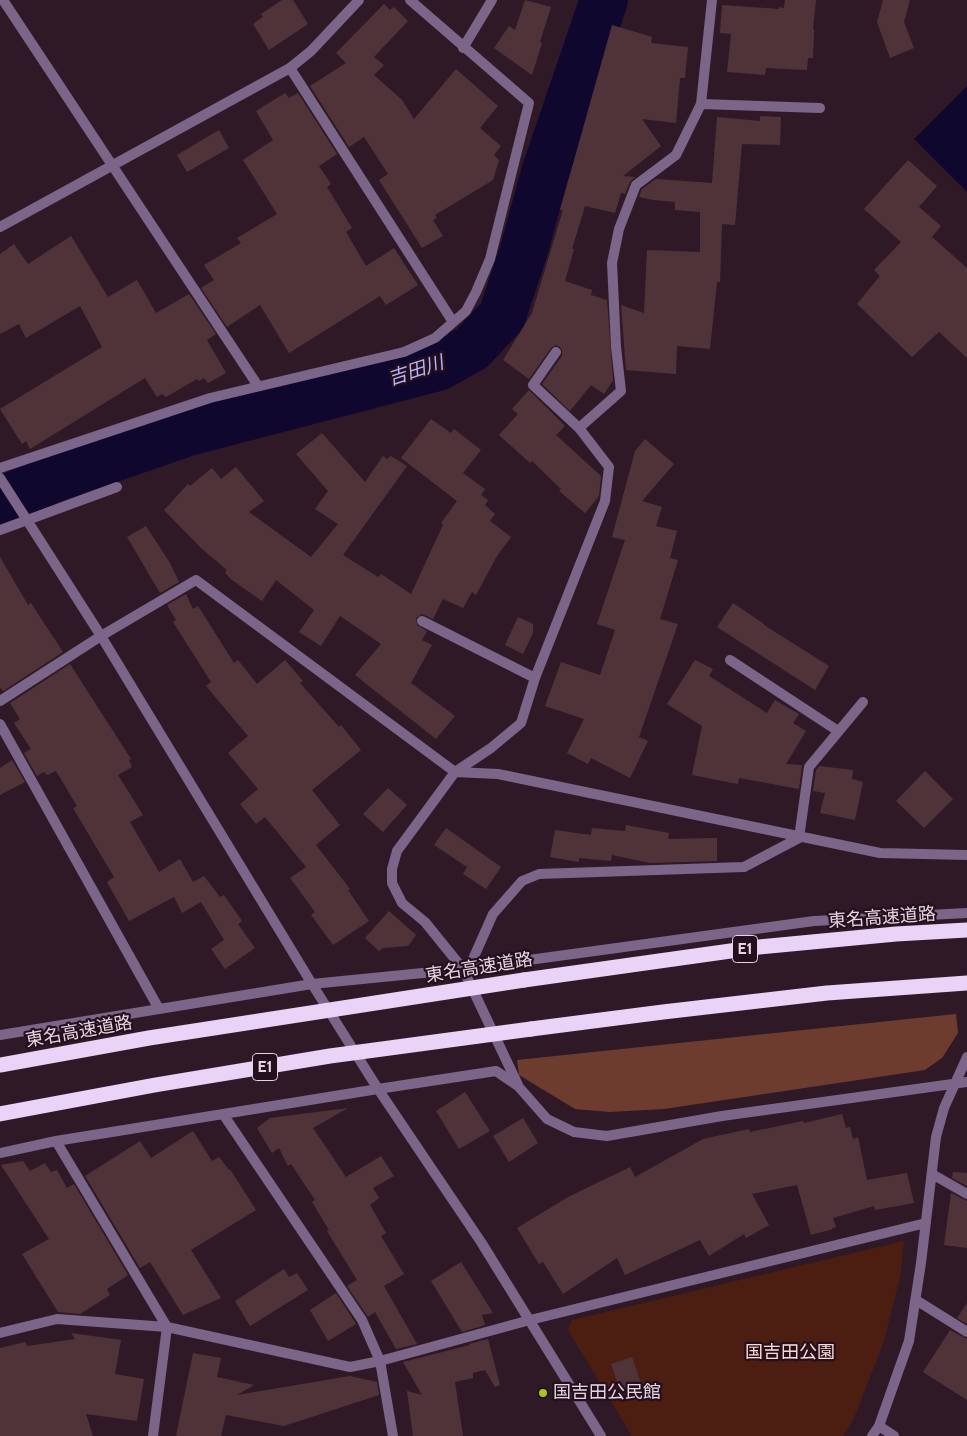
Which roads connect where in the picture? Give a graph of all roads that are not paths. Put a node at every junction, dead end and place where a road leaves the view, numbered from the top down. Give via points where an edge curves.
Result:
1 (3, 0) edge
2 (359, 0) edge
3 (410, 0) edge
4 (492, 0) edge
5 (712, 0) edge
6 (463, 48) junction
7 (290, 68) junction
8 (701, 104) junction
9 (820, 108) dead end
10 (113, 165) junction
11 (0, 227) edge
12 (453, 322) junction
13 (556, 352) dead end
14 (258, 386) junction
15 (579, 428) junction
16 (0, 468) edge
17 (0, 478) edge
18 (118, 487) dead end
19 (26, 519) junction
20 (0, 530) edge
21 (422, 622) dead end
22 (101, 636) junction
23 (730, 660) dead end
24 (535, 678) junction
25 (0, 701) edge
26 (863, 702) dead end
27 (0, 724) edge
28 (838, 731) junction
29 (455, 772) junction
30 (800, 838) junction
31 (967, 855) edge
32 (967, 913) edge
33 (967, 930) edge
34 (466, 968) junction
35 (967, 983) edge
36 (312, 984) junction
37 (159, 1008) junction
38 (0, 1034) edge
39 (967, 1057) edge
40 (0, 1065) edge
41 (962, 1083) edge
42 (518, 1086) junction
43 (378, 1088) junction
44 (0, 1114) edge
45 (223, 1114) junction
46 (56, 1141) junction
47 (0, 1153) edge
48 (932, 1174) junction
49 (967, 1194) edge
50 (926, 1223) junction
51 (916, 1300) junction
52 (530, 1320) junction
53 (167, 1327) junction
54 (967, 1332) edge
55 (0, 1333) edge
56 (380, 1361) junction
57 (879, 1426) junction
58 (153, 1436) edge
59 (393, 1436) edge
60 (600, 1436) edge
61 (872, 1436) edge
62 (894, 1436) edge

1 - 10 street
2 - 7 street via 311,51
3 - 6 street
4 - 6 street
5 - 8 street
6 - 12 street via 528,103 490,259 466,311
7 - 10 street
7 - 12 street
8 - 9 street
8 - 15 street via 676,155 636,185 612,263 621,391
10 - 11 street
10 - 14 street
12 - 14 street via 435,338 404,352
13 - 15 street via 533,385
14 - 16 street via 210,398
15 - 24 street via 609,467 605,501
17 - 19 street
18 - 19 street
19 - 20 street
19 - 22 street
21 - 24 street
22 - 25 street
22 - 29 street via 196,580
22 - 36 street
23 - 28 street
24 - 29 street via 521,723
26 - 28 street
27 - 37 street
28 - 30 street via 809,767
29 - 30 street via 498,774
29 - 34 street via 397,851 392,883 402,903 425,922
30 - 31 street via 880,853
30 - 34 street via 744,867 539,874 522,881 493,914
32 - 34 street via 814,920
33 - 40 highway, 東名高速道路 / E1, bridge via 760,947 149,1038
34 - 36 street
34 - 42 street
35 - 44 highway, E1, bridge via 827,993 663,1012 320,1058
36 - 37 street
36 - 43 street
37 - 38 street
39 - 41 street
41 - 42 street via 722,1116 607,1136 574,1132 548,1119
41 - 48 street via 944,1108 936,1137
42 - 43 street via 496,1071
43 - 45 street
43 - 52 street
45 - 46 street
45 - 56 street via 362,1320
46 - 47 street
46 - 53 street
48 - 49 street
48 - 50 street
50 - 51 street
50 - 52 street
51 - 54 street
51 - 57 street via 909,1341
52 - 56 street
52 - 60 street
53 - 55 street via 56,1319
53 - 56 street via 350,1367
53 - 58 street
56 - 59 street
57 - 61 street
57 - 62 street

